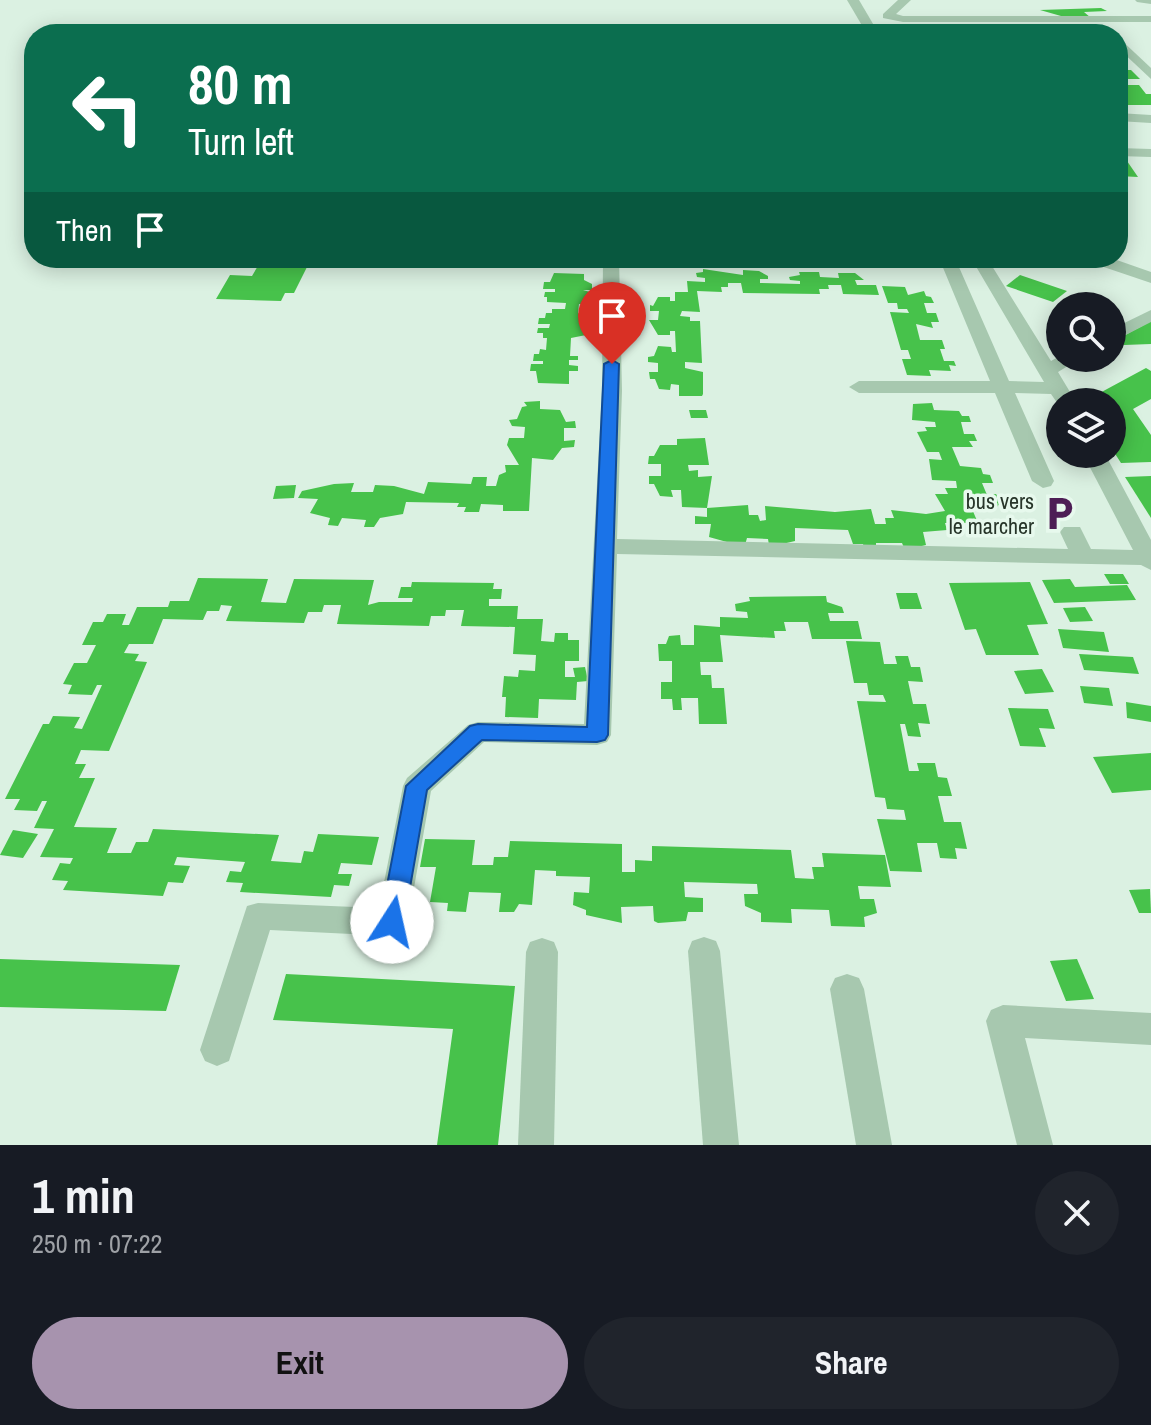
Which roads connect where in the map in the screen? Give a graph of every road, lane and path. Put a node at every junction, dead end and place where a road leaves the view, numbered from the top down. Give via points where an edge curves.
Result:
1 (853, 0) edge
2 (905, 0) edge
3 (1141, 0) edge
4 (1151, 1) edge
5 (1034, 8) dead end
6 (1024, 19) junction
7 (1043, 19) junction
8 (1151, 19) edge
9 (867, 24) edge
10 (1027, 24) edge
11 (1128, 51) edge
12 (1151, 75) edge
13 (1128, 118) edge
14 (1151, 119) edge
15 (1128, 152) edge
16 (1151, 153) edge
17 (611, 268) edge
18 (952, 268) edge
19 (986, 268) edge
20 (1123, 268) edge
21 (1151, 278) edge
22 (1151, 315) edge
23 (1126, 328) edge
24 (1046, 364) edge
25 (859, 387) dead end
26 (1002, 387) junction
27 (1046, 393) edge
28 (1101, 468) edge
29 (1043, 481) dead end
30 (1072, 532) dead end
31 (605, 546) junction
32 (1083, 557) junction
33 (1150, 560) edge
34 (704, 951) dead end
35 (542, 952) dead end
36 (847, 989) dead end
37 (1151, 1029) edge
38 (217, 1050) dead end
39 (536, 1145) edge
40 (721, 1145) edge
41 (874, 1145) edge
42 (1035, 1145) edge

1 - 9 street
2 - 6 street via 887,16
3 - 4 street
5 - 7 street
6 - 7 street
6 - 10 street
7 - 8 street
11 - 12 street
13 - 14 street
15 - 16 street
17 - 31 street
18 - 26 street
19 - 24 street
20 - 21 street
22 - 23 street
25 - 26 street
26 - 27 street
26 - 29 street
28 - 33 street
30 - 32 street
31 - 32 street
31 - 38 street via 597,735 478,732 417,786 392,922 258,916
32 - 33 street
34 - 40 street
35 - 39 street
36 - 41 street
37 - 42 street via 1003,1021

